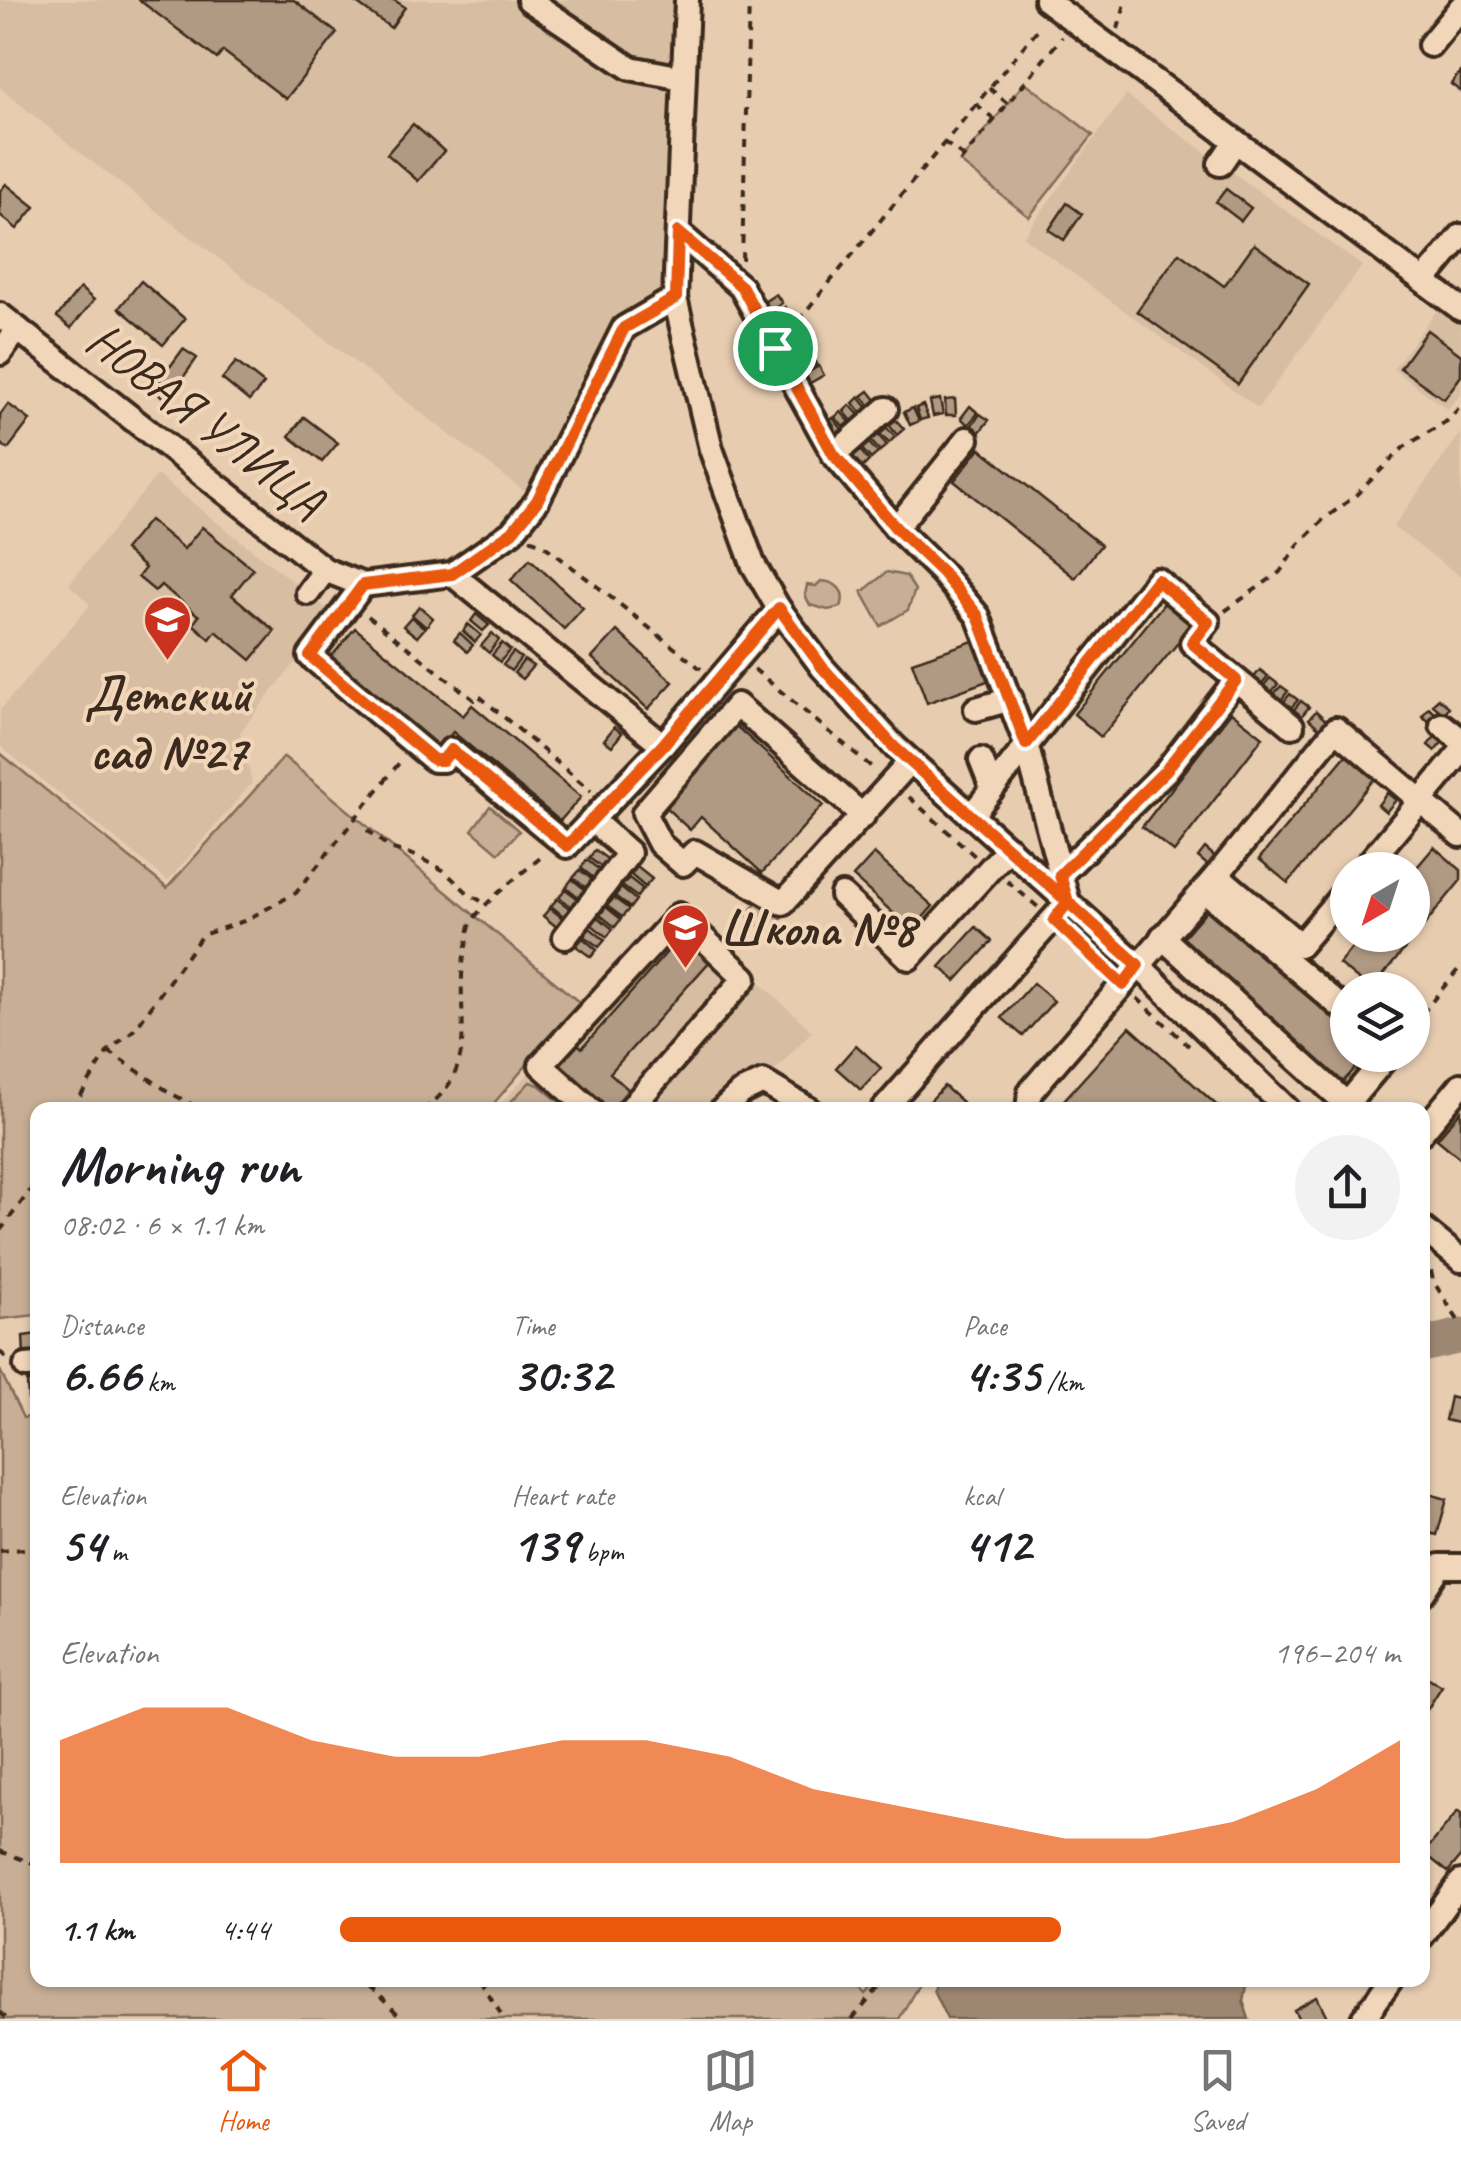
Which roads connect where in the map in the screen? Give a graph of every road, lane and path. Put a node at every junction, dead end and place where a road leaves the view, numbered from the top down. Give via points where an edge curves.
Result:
1 (529, 0) edge
2 (687, 0) edge
3 (749, 0) edge
4 (1126, 0) edge
5 (1461, 8) edge
6 (1058, 10) edge
7 (1430, 45) dead end
8 (1112, 50) junction
9 (683, 78) junction
10 (989, 88) junction
11 (1007, 103) junction
12 (976, 104) junction
13 (994, 119) junction
14 (944, 142) junction
15 (1235, 142) junction
16 (1220, 164) dead end
17 (678, 232) junction
18 (1461, 236) edge
19 (1424, 281) junction
20 (742, 287) junction
21 (676, 298) junction
22 (1461, 309) edge
23 (9, 322) edge
24 (775, 348) junction
25 (0, 354) edge
26 (1461, 406) edge
27 (886, 409) dead end
28 (967, 439) dead end
29 (834, 455) junction
30 (896, 528) junction
31 (512, 532) junction
32 (325, 570) junction
33 (452, 574) junction
34 (308, 593) dead end
35 (357, 594) junction
36 (779, 608) junction
37 (1208, 622) junction
38 (1236, 680) junction
39 (716, 682) junction
40 (1011, 699) junction
41 (976, 709) dead end
42 (1442, 725) dead end
43 (1292, 726) dead end
44 (1461, 740) edge
45 (414, 743) junction
46 (1026, 744) junction
47 (663, 745) junction
48 (1461, 752) edge
49 (981, 760) dead end
50 (910, 762) junction
51 (992, 788) junction
52 (1421, 800) junction
53 (599, 812) junction
54 (863, 816) junction
55 (971, 816) junction
56 (367, 830) dead end
57 (1461, 836) edge
58 (567, 846) junction
59 (1009, 848) junction
60 (1378, 852) edge
61 (1060, 875) junction
62 (1210, 883) junction
63 (842, 895) dead end
64 (488, 905) junction
65 (1330, 909) edge
66 (1061, 911) junction
67 (566, 937) dead end
68 (1162, 938) junction
69 (1138, 965) junction
70 (1461, 966) edge
71 (1123, 985) junction
72 (1330, 996) edge
73 (1430, 1004) edge
74 (1191, 1048) dead end
75 (108, 1051) junction
76 (1376, 1072) edge
77 (1461, 1085) edge
78 (77, 1102) edge
79 (188, 1102) edge
80 (434, 1102) edge
81 (582, 1102) edge
82 (636, 1102) edge
83 (730, 1102) edge
84 (797, 1102) edge
85 (890, 1102) edge
86 (1029, 1102) edge
87 (1278, 1102) edge
88 (1345, 1102) edge
89 (1355, 1102) edge
90 (1430, 1122) edge
91 (30, 1191) edge
92 (0, 1231) edge
93 (1430, 1237) edge
94 (1461, 1260) edge
95 (1430, 1266) edge
96 (1460, 1324) edge
97 (30, 1548) edge
98 (0, 1550) edge
99 (1461, 1566) edge
100 (1430, 1582) edge
101 (0, 1851) edge
102 (30, 1861) edge
103 (1461, 1882) edge
104 (1430, 1925) edge
105 (366, 1987) edge
106 (484, 1987) edge
107 (880, 1987) edge
108 (1386, 1987) edge
109 (0, 2012) edge
110 (7, 2019) edge
111 (403, 2019) edge
112 (504, 2019) edge
113 (852, 2019) edge
114 (1363, 2019) edge

1 - 9 street via 630,68
2 - 9 street
3 - 20 path
4 - 8 path
5 - 7 street
6 - 8 street
6 - 10 path
6 - 11 path
8 - 15 street
9 - 17 street
10 - 11 path
10 - 12 path
11 - 13 path
12 - 13 path
12 - 14 path
13 - 14 path via 962,160
14 - 24 path
15 - 16 street
15 - 19 street
17 - 20 street
17 - 21 street
18 - 19 street
19 - 22 street
20 - 24 street
21 - 31 street via 624,328 537,501
21 - 36 street via 711,449 753,564
23 - 25 street
23 - 32 street, НОВАЯ УЛИЦА
24 - 29 street
26 - 37 path via 1324,519 1280,572
27 - 29 street
28 - 30 street
29 - 30 street
30 - 40 street via 978,616
31 - 33 street
31 - 39 path via 542,544
32 - 34 street
32 - 35 street, НОВАЯ УЛИЦА
33 - 35 street
33 - 47 street
35 - 45 street via 310,656
35 - 53 path via 474,700 478,695
36 - 39 street
36 - 50 street via 852,703
37 - 38 street via 1192,643
37 - 46 street via 1157,580
38 - 43 street
38 - 61 street via 1166,770
39 - 47 street
40 - 41 street
40 - 46 street
42 - 44 street
45 - 58 street via 434,760 451,750
45 - 75 path via 296,893 202,935 136,1029
46 - 51 street
46 - 61 street
47 - 53 street
48 - 52 street
49 - 51 street
50 - 54 street
50 - 55 street
51 - 55 street
52 - 57 street
52 - 60 street
52 - 62 street via 1336,730
53 - 58 street
53 - 67 street via 629,853
54 - 54 street via 783,902 695,852 683,864 660,844 644,813 736,705
55 - 59 street
56 - 64 path via 390,848 443,870
58 - 64 path via 546,853
59 - 63 street via 909,958
59 - 66 street
61 - 66 street
62 - 65 street via 1300,945
62 - 68 street
62 - 72 street
64 - 80 path via 472,922 460,974 463,1056
66 - 69 street
66 - 71 path
66 - 85 street
68 - 69 street
68 - 88 street
69 - 71 street
69 - 87 street
70 - 73 path
71 - 74 path
71 - 86 street via 1030,1092
75 - 78 path
75 - 79 path
76 - 89 street
77 - 90 street
81 - 82 street via 542,1066 679,915 745,978
83 - 84 street via 763,1082
91 - 92 path
93 - 94 street
95 - 96 path
97 - 98 path
99 - 100 street via 1440,1566
101 - 102 path
103 - 104 street
105 - 111 path
106 - 112 path
107 - 113 path
108 - 114 street
109 - 110 path

